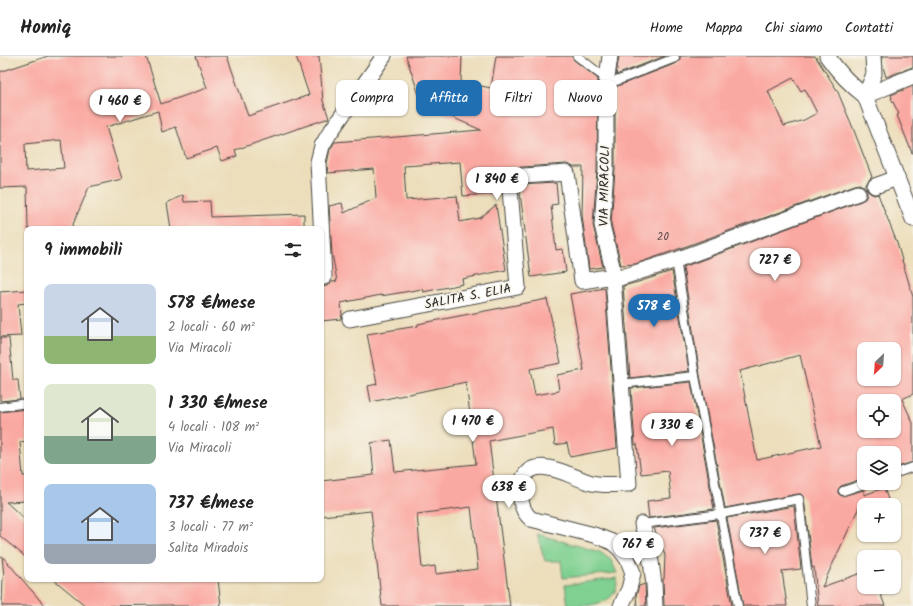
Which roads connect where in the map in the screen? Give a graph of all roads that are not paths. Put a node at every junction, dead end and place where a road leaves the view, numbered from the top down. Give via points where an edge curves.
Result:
1 (384, 56) edge
2 (577, 56) edge
3 (610, 56) edge
4 (827, 56) edge
5 (873, 56) edge
6 (675, 58) dead end
7 (913, 76) edge
8 (605, 80) edge
9 (606, 80) edge
10 (609, 80) edge
11 (865, 96) junction
12 (606, 116) edge
13 (897, 178) junction
14 (876, 186) dead end
15 (858, 193) dead end
16 (913, 219) edge
17 (321, 226) edge
18 (676, 260) junction
19 (613, 278) junction
20 (350, 319) dead end
21 (695, 376) junction
22 (621, 384) junction
23 (24, 403) edge
24 (0, 407) edge
25 (913, 467) edge
26 (901, 471) edge
27 (857, 486) edge
28 (844, 491) dead end
29 (721, 514) junction
30 (642, 524) joint
31 (652, 566) junction
32 (633, 571) junction
33 (621, 606) edge
34 (655, 606) edge
35 (738, 606) edge
36 (812, 606) edge

1 - 17 street via 322,146 318,162
2 - 8 lane
3 - 9 street, VIA MIRACOLI
4 - 11 street via 846,80
5 - 11 street via 874,74
6 - 10 lane
7 - 11 street
11 - 13 street
12 - 19 street, VIA MIRACOLI via 602,225
13 - 14 street
13 - 16 street
15 - 18 street
18 - 19 street
18 - 21 lane
19 - 20 street, SALITA S. ELIA via 582,281 567,173 509,178 518,287
19 - 22 street, VIA MIRACOLI
21 - 22 lane
21 - 29 lane
22 - 32 street, VIA MIRACOLI via 629,484 593,483 549,467 538,467 530,470 524,479 521,500 525,514 530,518 612,542 628,560
23 - 24 lane
25 - 26 lane
27 - 28 lane
29 - 30 lane
29 - 35 lane
29 - 36 lane via 799,499
30 - 31 street
31 - 32 street
31 - 34 street
32 - 33 street via 629,589

